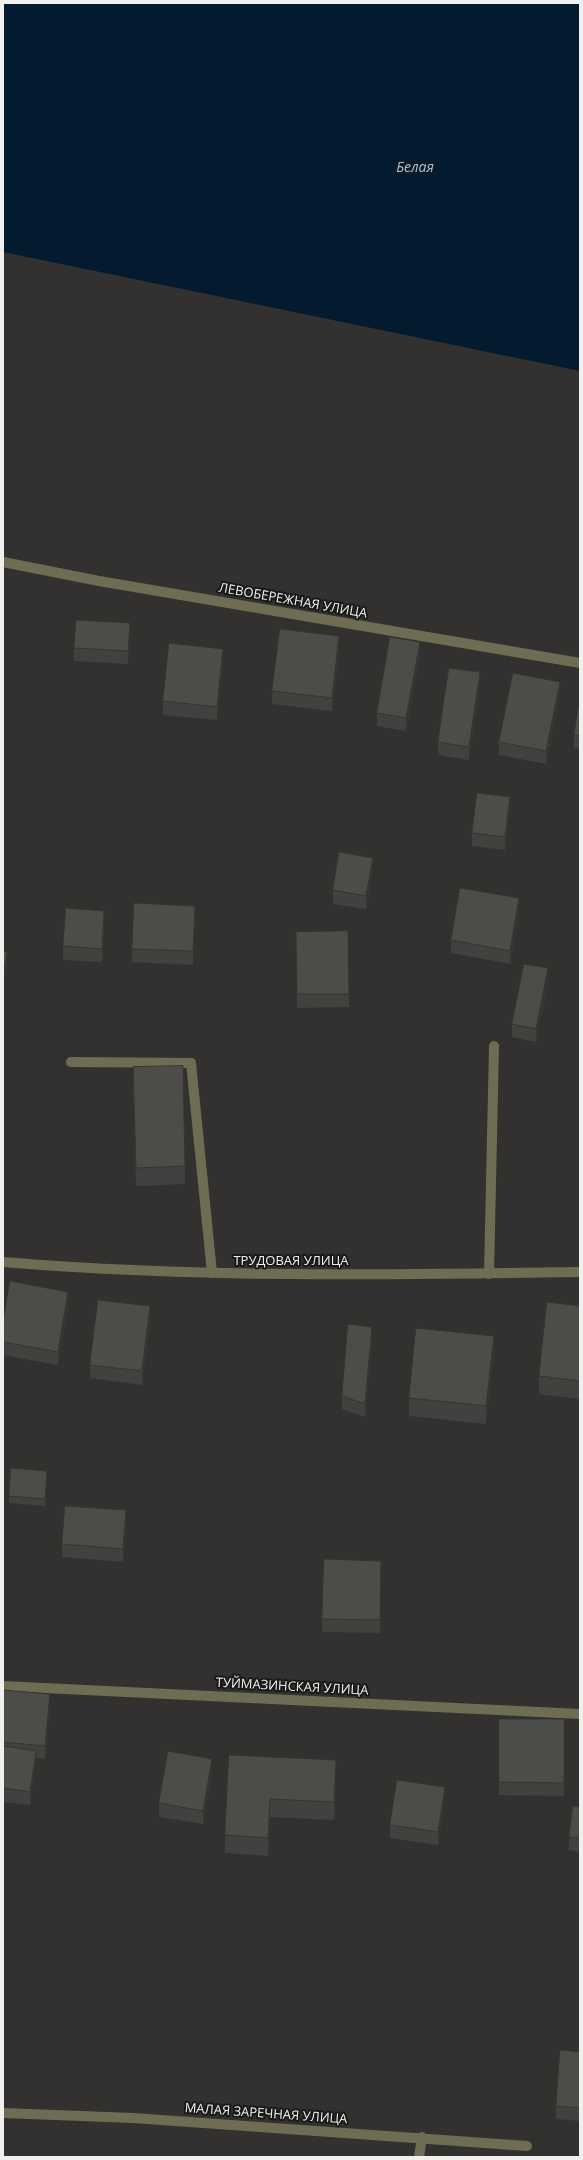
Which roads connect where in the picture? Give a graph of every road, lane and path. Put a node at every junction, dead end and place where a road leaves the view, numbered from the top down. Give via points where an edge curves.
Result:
1 (3, 562) edge
2 (580, 663) edge
3 (494, 1046) dead end
4 (71, 1062) dead end
5 (3, 1262) edge
6 (580, 1272) edge
7 (212, 1273) junction
8 (489, 1274) junction
9 (3, 1686) edge
10 (580, 1714) edge
11 (3, 2113) edge
12 (422, 2138) junction
13 (527, 2146) dead end
14 (419, 2157) edge

1 - 2 street, ЛЕВОБЕРЕЖНАЯ УЛИЦА
3 - 8 street
4 - 7 street via 191,1064
5 - 7 street, ТРУДОВАЯ УЛИЦА via 72,1268
6 - 8 street, ТРУДОВАЯ УЛИЦА
7 - 8 street, ТРУДОВАЯ УЛИЦА
9 - 10 street, ТУЙМАЗИНСКАЯ УЛИЦА
11 - 12 street, МАЛАЯ ЗАРЕЧНАЯ УЛИЦА via 133,2118
12 - 13 street, МАЛАЯ ЗАРЕЧНАЯ УЛИЦА
12 - 14 street

